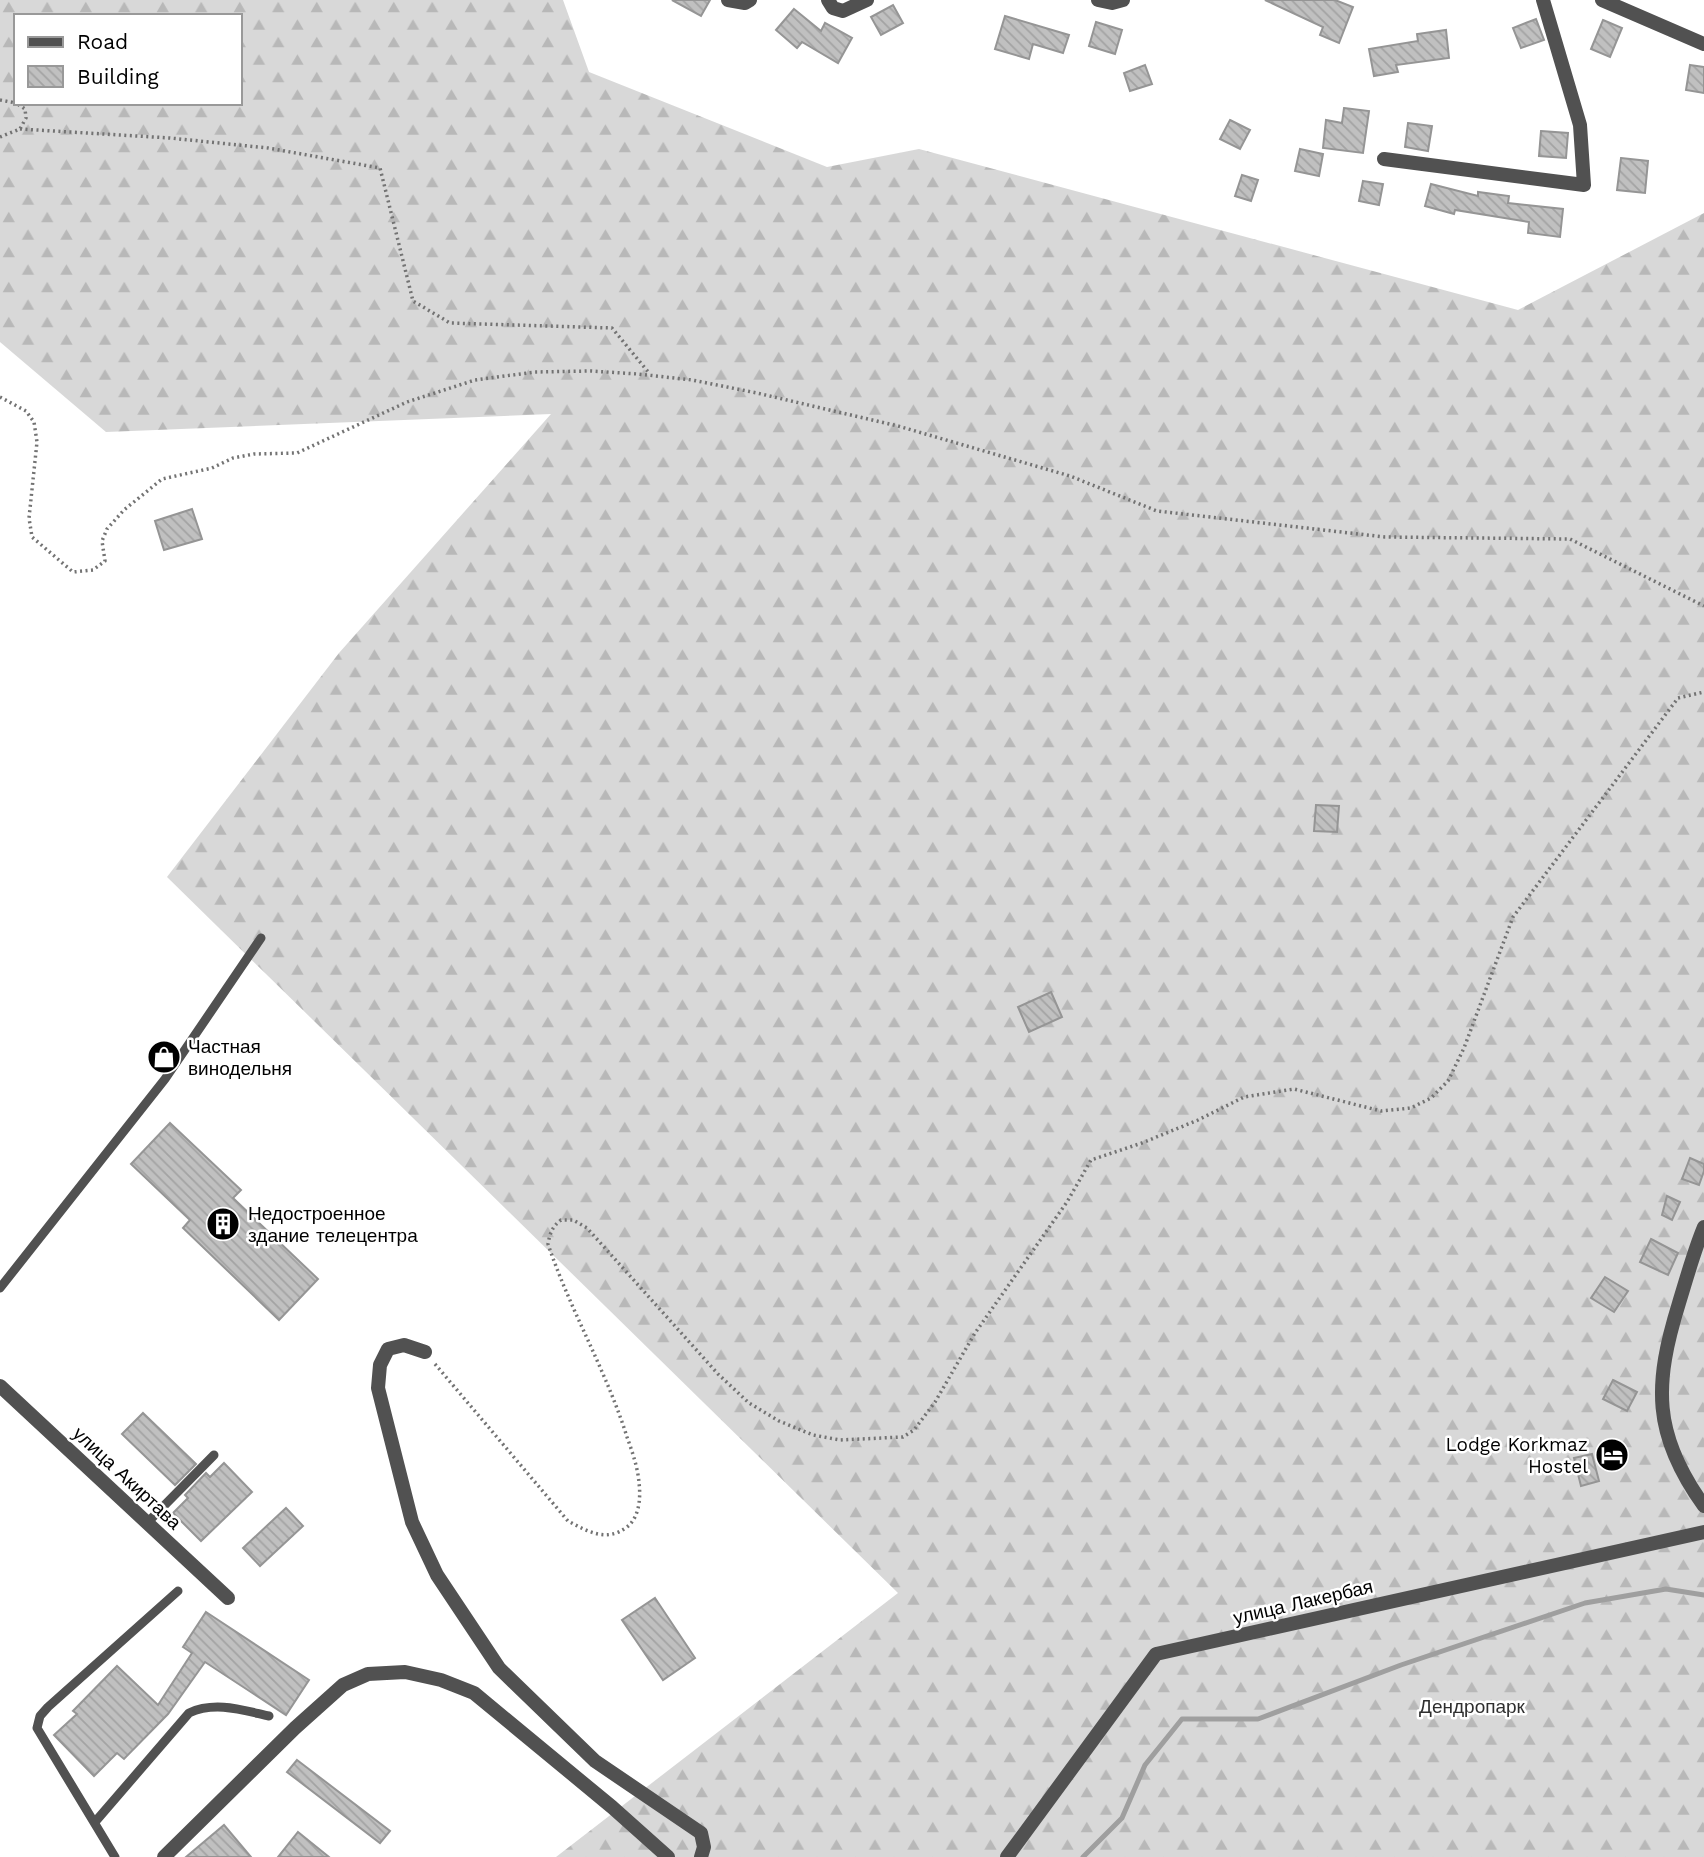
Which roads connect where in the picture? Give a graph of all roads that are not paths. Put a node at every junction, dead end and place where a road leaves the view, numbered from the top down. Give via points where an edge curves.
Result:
1 (728, 0) edge
2 (750, 0) edge
3 (828, 0) edge
4 (867, 0) edge
5 (1098, 0) edge
6 (1123, 0) edge
7 (1543, 0) edge
8 (1602, 0) edge
9 (1704, 44) edge
10 (1384, 159) dead end
11 (261, 938) dead end
12 (1704, 1227) edge
13 (0, 1287) edge
14 (425, 1352) road end
15 (0, 1386) edge
16 (214, 1455) dead end
17 (1704, 1506) edge
18 (148, 1523) junction
19 (1704, 1532) edge
20 (178, 1591) dead end
21 (228, 1598) dead end
22 (269, 1716) dead end
23 (95, 1822) junction
24 (115, 1857) edge
25 (164, 1857) edge
26 (668, 1857) edge
27 (701, 1857) edge
28 (1007, 1857) edge

1 - 2 street
3 - 4 street via 843,11
5 - 6 street
7 - 10 street via 1580,125 1584,185
8 - 9 street
11 - 13 lane via 165,1079
12 - 17 street via 1661,1373 1666,1436 1687,1483
14 - 27 street via 404,1345 388,1349 380,1365 378,1388 412,1522 437,1575 499,1668 595,1761 701,1833
15 - 18 street, улица Акиртава
16 - 18 lane
18 - 21 street, улица Акиртава
19 - 28 street, улица Лакербая via 1156,1654
20 - 23 lane via 40,1716 37,1728 44,1742
22 - 23 lane via 219,1707 189,1713
23 - 24 lane
25 - 26 street via 343,1685 368,1674 405,1672 474,1693

